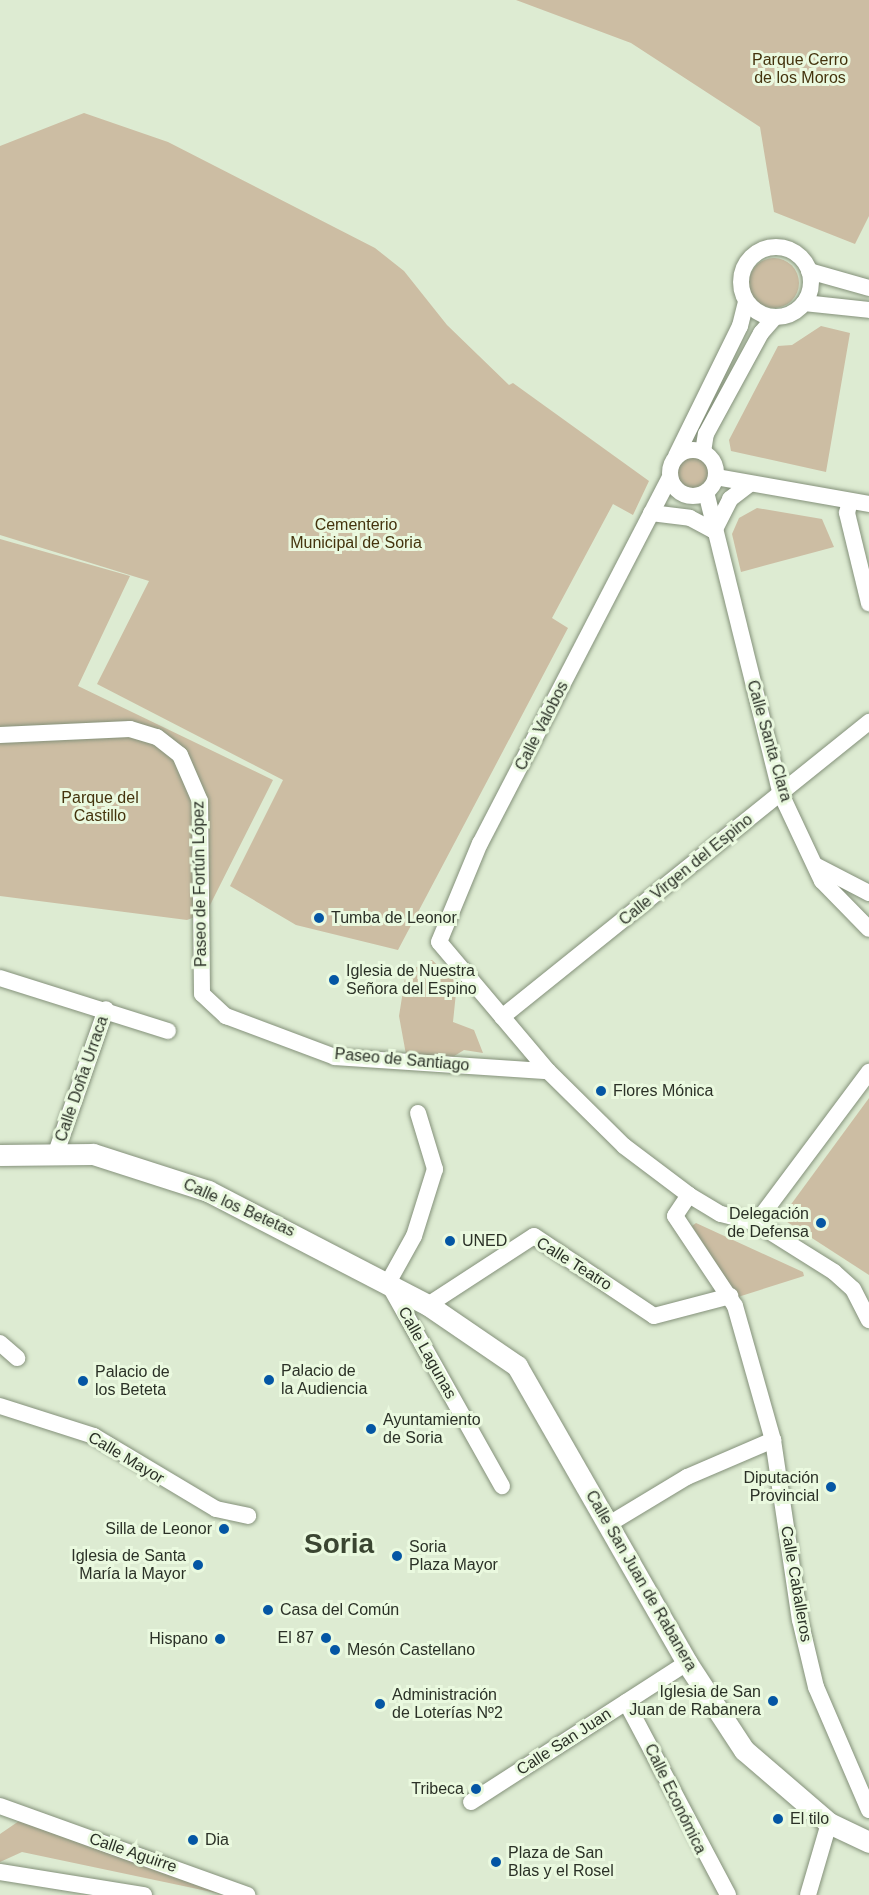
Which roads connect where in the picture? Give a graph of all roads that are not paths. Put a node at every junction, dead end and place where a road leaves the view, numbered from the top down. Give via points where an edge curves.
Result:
1 (809, 271) junction
2 (869, 288) edge
3 (746, 302) junction
4 (804, 303) junction
5 (869, 310) edge
6 (775, 317) junction
7 (703, 452) junction
8 (676, 456) junction
9 (670, 477) junction
10 (716, 477) junction
11 (750, 484) junction
12 (706, 492) junction
13 (684, 493) junction
14 (850, 501) junction
15 (869, 504) edge
16 (651, 513) junction
17 (714, 531) junction
18 (869, 603) edge
19 (869, 722) edge
20 (0, 735) edge
21 (781, 794) junction
22 (815, 865) junction
23 (869, 893) edge
24 (869, 929) edge
25 (0, 978) edge
26 (106, 1009) junction
27 (226, 1016) joint
28 (502, 1017) junction
29 (168, 1031) dead end
30 (548, 1071) junction
31 (869, 1072) edge
32 (418, 1113) dead end
33 (57, 1150) junction
34 (0, 1155) edge
35 (689, 1195) junction
36 (756, 1223) junction
37 (388, 1283) junction
38 (730, 1296) junction
39 (428, 1305) junction
40 (869, 1320) edge
41 (0, 1343) edge
42 (17, 1358) dead end
43 (1, 1408) edge
44 (773, 1440) junction
45 (502, 1486) dead end
46 (248, 1516) dead end
47 (609, 1524) junction
48 (687, 1663) junction
49 (626, 1702) junction
50 (471, 1802) dead end
51 (0, 1806) edge
52 (869, 1810) edge
53 (828, 1823) junction
54 (869, 1842) edge
55 (0, 1872) edge
56 (144, 1895) edge
57 (247, 1895) edge
58 (728, 1895) edge
59 (808, 1895) edge

1 - 2 street
1 - 3 street via 789,250 760,250 740,279
1 - 4 street
3 - 6 street
3 - 8 street via 740,326
4 - 5 street
4 - 6 street
6 - 7 street via 761,333 712,424
7 - 8 street via 689,450
7 - 10 street via 714,463
8 - 9 street
9 - 13 street
9 - 16 street, Calle Valobos
10 - 11 street
10 - 12 street
11 - 14 street
11 - 17 street via 730,499
12 - 13 street
12 - 17 street, Calle Santa Clara
13 - 16 street, Calle Valobos
13 - 17 street, Calle Santa Clara
14 - 15 street
14 - 18 street via 847,513
16 - 17 street via 690,518
16 - 28 street, Calle Valobos via 480,843 439,942
17 - 21 street, Calle Santa Clara
19 - 21 street, Calle Virgen del Espino
20 - 27 street, Paseo de Fortún López via 130,729 157,737 180,755 200,801 202,994
21 - 22 street, Calle Santa Clara
21 - 28 street, Calle Virgen del Espino
22 - 23 street
22 - 24 street, Calle Santa Clara via 822,881
25 - 26 street
26 - 29 street
26 - 33 street, Calle Doña Urraca
27 - 30 street, Paseo de Santiago via 335,1057
28 - 30 street
30 - 35 street via 632,1153
31 - 36 street
32 - 37 street via 435,1169 414,1236
33 - 34 street, Calle los Betetas
33 - 37 street, Calle los Betetas via 93,1154 208,1191
35 - 36 street via 721,1214
35 - 38 street, Calle Caballeros via 675,1216
36 - 40 street via 854,1288
37 - 39 street, Calle los Betetas
37 - 45 street, Calle Lagunas
38 - 39 street, Calle Teatro via 654,1316 534,1236
38 - 44 street, Calle Caballeros
39 - 47 street, Calle San Juan de Rabanera via 517,1366
41 - 42 street
43 - 46 street, Calle Mayor via 94,1436 216,1509
44 - 47 street via 687,1477
44 - 52 street, Calle Caballeros via 800,1620 816,1687
47 - 48 street, Calle San Juan de Rabanera
48 - 49 street, Calle San Juan
48 - 53 street, Calle San Juan de Rabanera via 744,1750
49 - 50 street, Calle San Juan
49 - 58 street, Calle Económica
51 - 57 street, Calle Aguirre
53 - 54 street, Calle San Juan de Rabanera
53 - 59 street
55 - 56 street

